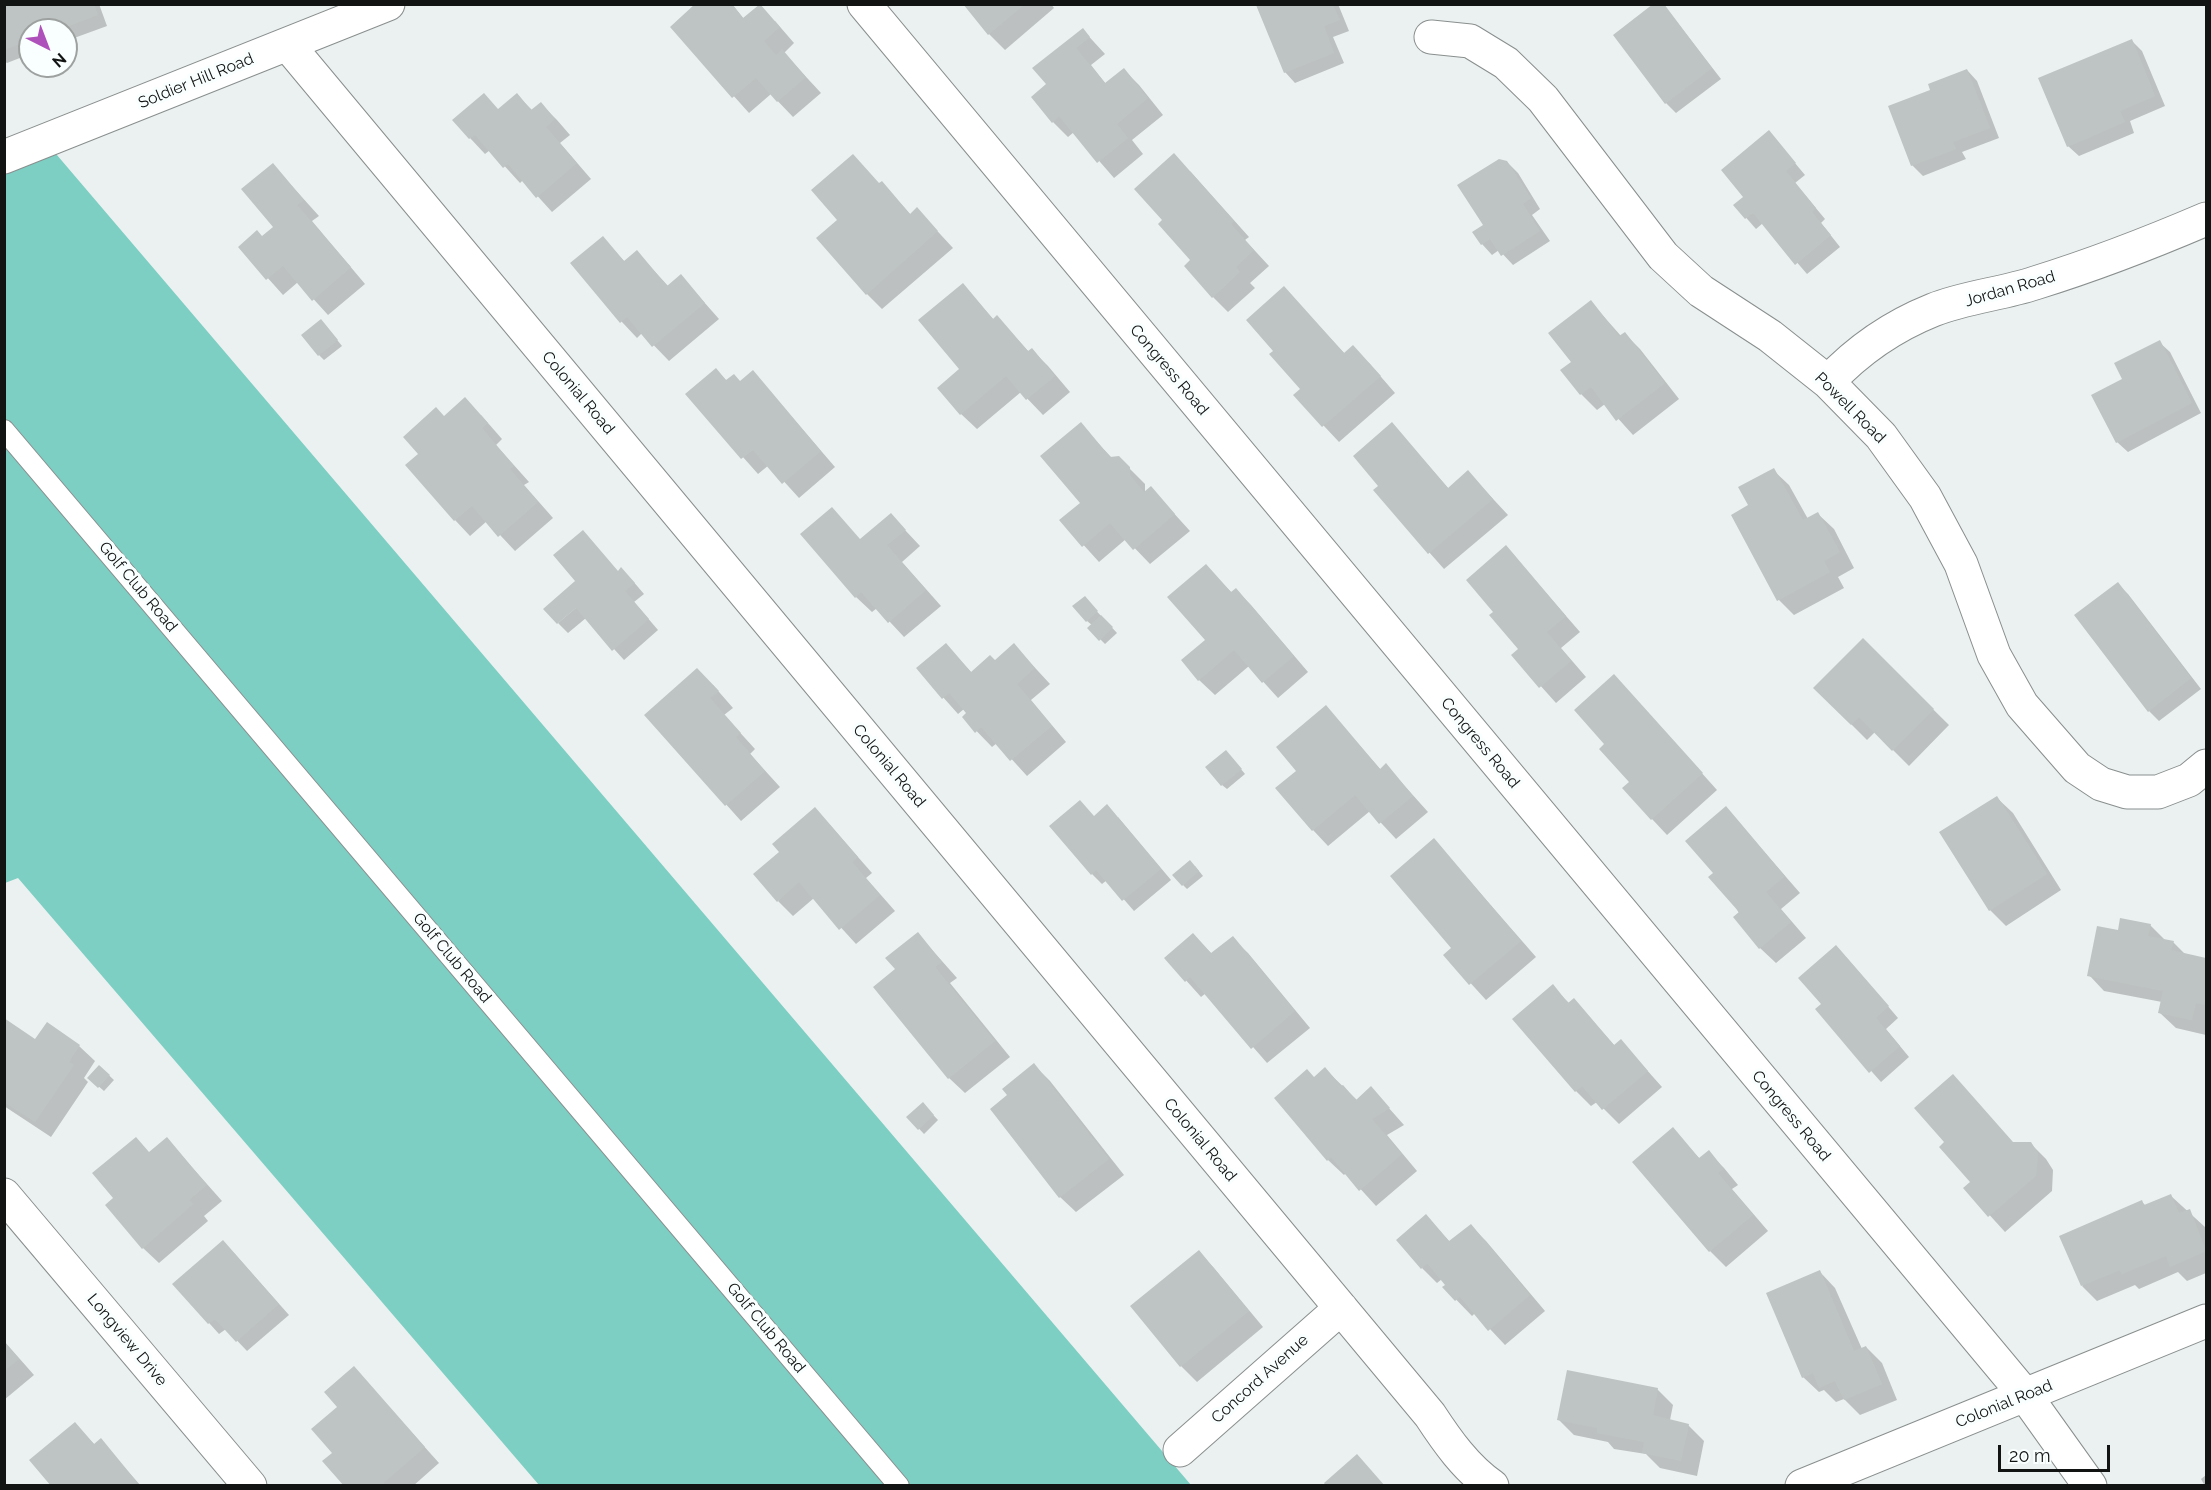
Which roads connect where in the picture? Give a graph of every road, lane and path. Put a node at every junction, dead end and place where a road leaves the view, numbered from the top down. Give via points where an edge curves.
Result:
1 (388, 4) edge
2 (864, 4) edge
3 (1431, 37) dead end
4 (288, 45) junction
5 (4, 157) edge
6 (2206, 219) edge
7 (1828, 382) junction
8 (4, 430) edge
9 (2206, 766) edge
10 (4, 1195) edge
11 (1341, 1308) junction
12 (2206, 1321) edge
13 (2025, 1395) junction
14 (1180, 1450) dead end
15 (250, 1485) edge
16 (899, 1485) edge
17 (1492, 1485) edge
18 (1802, 1485) edge
19 (2090, 1485) edge

1 - 4 street, Soldier Hill Road
2 - 13 street, Congress Road
3 - 7 street, Powell Road via 1470,41 1506,63 1543,99 1664,256 1701,291 1770,336
4 - 5 street, Soldier Hill Road
4 - 11 street, Colonial Road
6 - 7 street, Jordan Road via 2120,255 2033,284 1934,310 1884,334
7 - 9 street, Powell Road via 1881,436 1925,497 1961,564 1994,655 2022,705 2077,768 2101,784 2127,792 2158,792 2189,780
8 - 16 lane, Golf Club Road
10 - 15 street, Longview Drive
11 - 14 street, Concord Avenue
11 - 17 street, Colonial Road via 1452,1447
12 - 13 street, Colonial Road
13 - 18 street, Colonial Road
13 - 19 street, Congress Road

